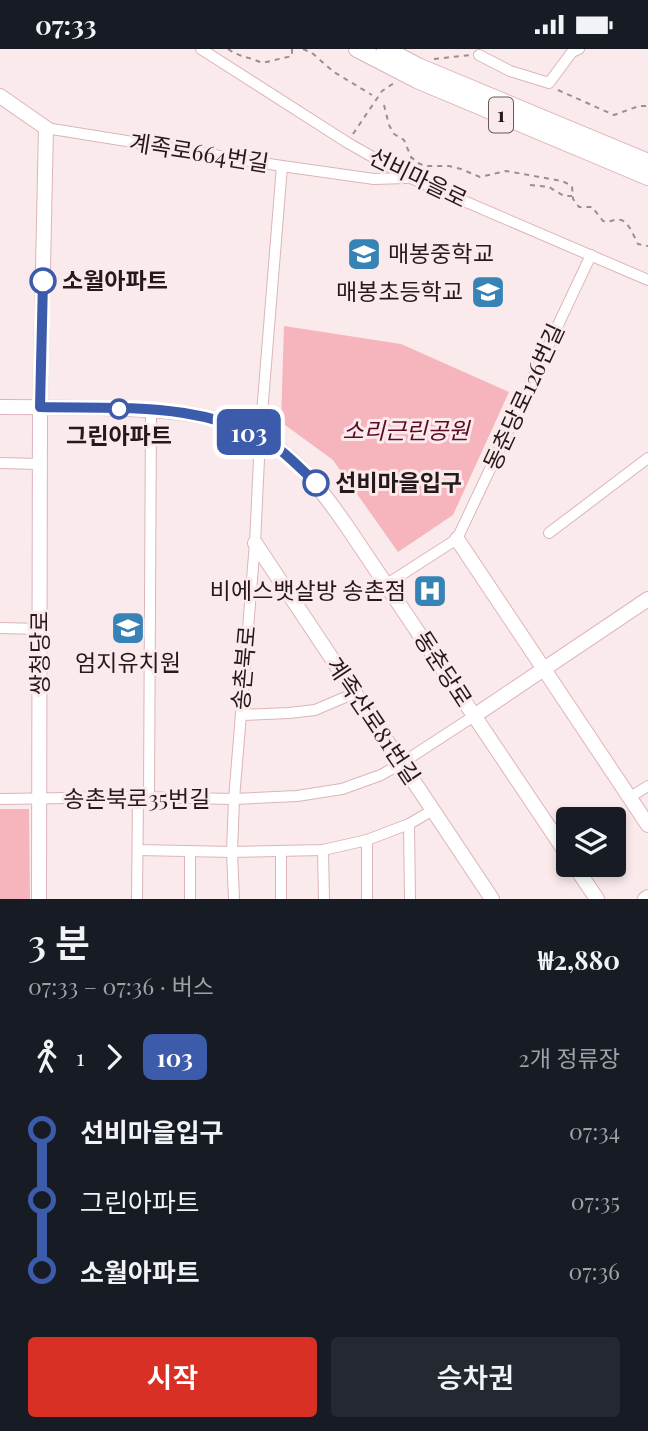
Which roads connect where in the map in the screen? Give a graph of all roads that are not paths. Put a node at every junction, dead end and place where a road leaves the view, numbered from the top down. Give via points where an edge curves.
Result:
1 (201, 49) edge
2 (356, 49) edge
3 (385, 49) edge
4 (579, 49) edge
5 (479, 55) road end
6 (0, 96) edge
7 (46, 128) junction
8 (648, 162) edge
9 (282, 166) junction
10 (410, 172) junction
11 (648, 177) edge
12 (591, 255) junction
13 (648, 280) edge
14 (0, 407) edge
15 (40, 407) junction
16 (151, 410) junction
17 (260, 438) junction
18 (648, 458) edge
19 (0, 463) edge
20 (40, 464) junction
21 (549, 533) dead end
22 (457, 539) junction
23 (255, 543) junction
24 (387, 584) junction
25 (648, 599) edge
26 (0, 628) edge
27 (40, 629) junction
28 (544, 670) junction
29 (355, 693) junction
30 (241, 715) junction
31 (474, 716) junction
32 (402, 764) junction
33 (648, 786) edge
34 (143, 797) junction
35 (630, 797) junction
36 (0, 799) edge
37 (40, 799) junction
38 (234, 800) junction
39 (433, 810) junction
40 (409, 824) junction
41 (648, 825) edge
42 (556, 838) edge
43 (367, 840) junction
44 (138, 850) junction
45 (323, 850) junction
46 (190, 851) junction
47 (281, 851) junction
48 (232, 852) junction
49 (582, 877) edge
50 (39, 899) edge
51 (138, 899) edge
52 (190, 899) edge
53 (234, 899) edge
54 (281, 899) edge
55 (324, 899) edge
56 (367, 899) edge
57 (410, 899) edge
58 (492, 899) edge
59 (597, 899) edge

1 - 10 street, 선비마을로 via 348,143
2 - 11 highway, 1 via 417,80
3 - 8 highway, 1
4 - 5 street via 549,83
6 - 7 main road, 계족로664번길
7 - 9 street, 계족로664번길
7 - 15 main road, 쌍청당로
9 - 10 street, 계족로664번길 via 374,179
9 - 17 street, 송촌북로
10 - 12 street, 선비마을로
12 - 13 street, 선비마을로
12 - 22 street, 동춘당로126번길
14 - 15 main road, 동춘당로
15 - 16 main road, 동춘당로
15 - 20 main road, 쌍청당로
16 - 17 main road, 동춘당로 via 209,417
16 - 34 street
17 - 23 street, 송촌북로
17 - 24 main road, 동춘당로 via 318,486
18 - 21 street
19 - 20 street
20 - 27 main road, 쌍청당로
22 - 24 street
22 - 28 main road
23 - 29 main road, 계족산로81번길
23 - 30 street, 송촌북로
24 - 31 main road, 동춘당로
25 - 28 main road
26 - 27 street
27 - 37 main road, 쌍청당로
28 - 31 main road
28 - 35 main road
29 - 30 street via 315,710
29 - 32 main road, 계족산로81번길
30 - 38 street, 송촌북로
31 - 32 street, 송촌북로35번길
31 - 42 main road, 동춘당로
32 - 38 street, 송촌북로35번길 via 342,789
32 - 39 main road, 계족산로81번길
33 - 35 street
34 - 37 street, 송촌북로35번길
34 - 38 street, 송촌북로35번길
34 - 44 street
35 - 41 main road
36 - 37 street, 송촌북로35번길
37 - 50 main road, 쌍청당로
38 - 48 street, 송촌북로
39 - 40 street
39 - 58 main road, 계족산로81번길
40 - 43 street
40 - 57 street
43 - 45 street
43 - 56 street
44 - 46 street
44 - 51 street
45 - 47 street
45 - 55 street
46 - 48 street
46 - 52 street
47 - 48 street
47 - 54 street
48 - 53 street, 송촌북로
49 - 59 main road

